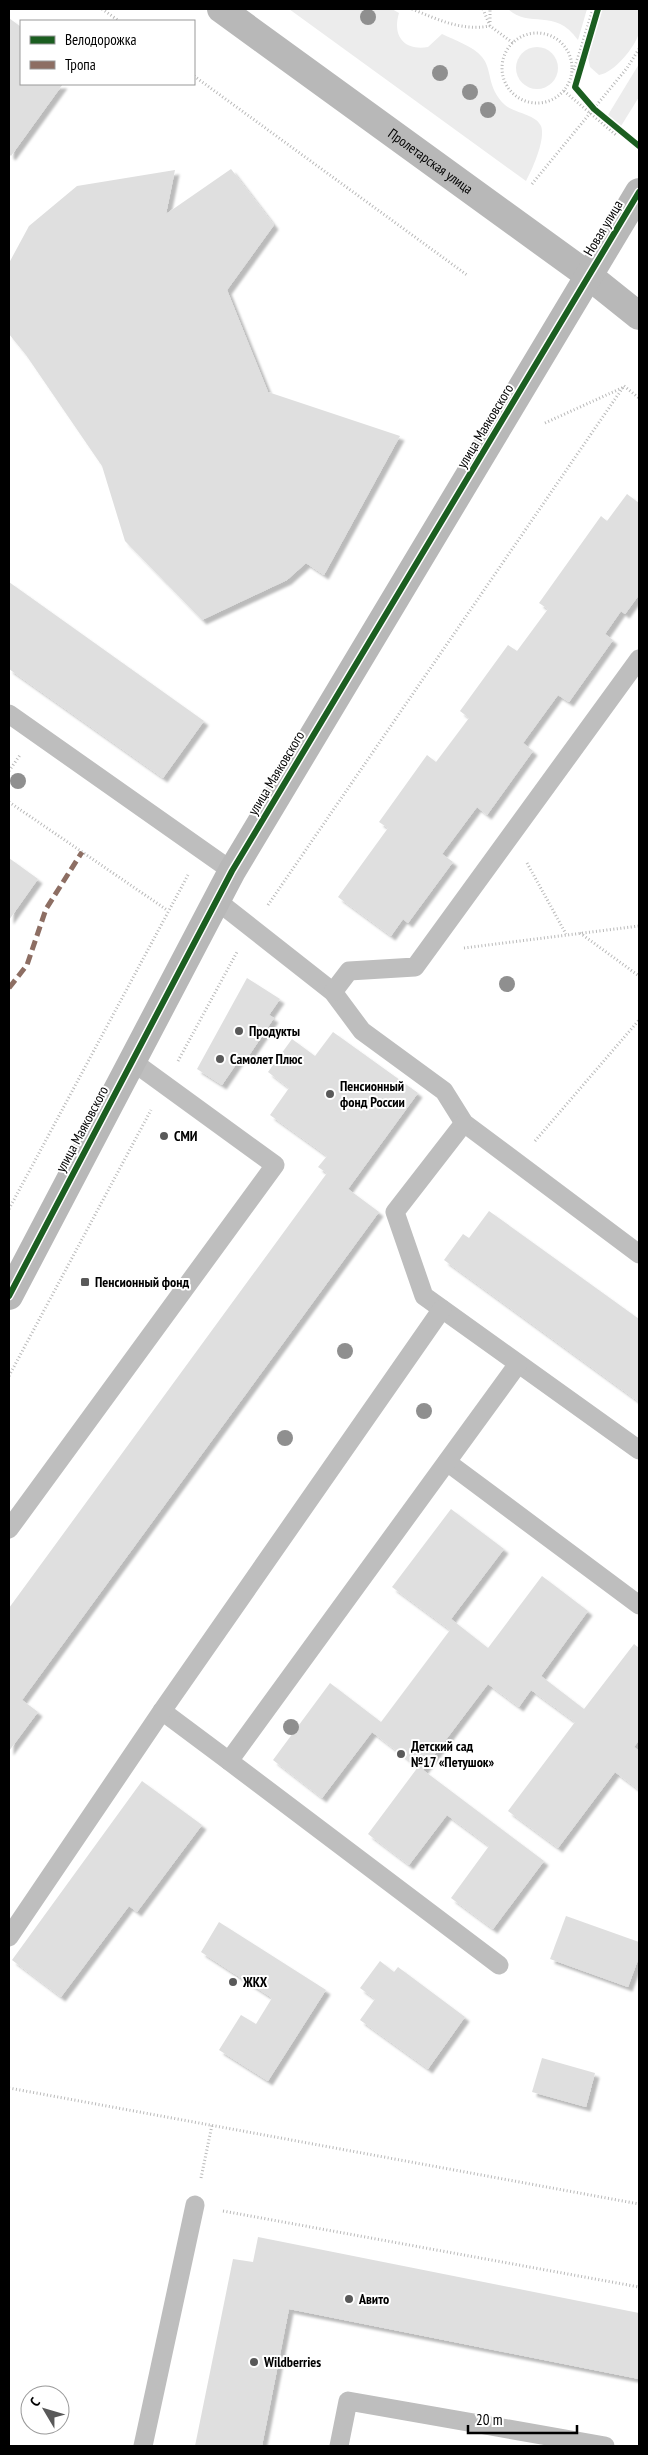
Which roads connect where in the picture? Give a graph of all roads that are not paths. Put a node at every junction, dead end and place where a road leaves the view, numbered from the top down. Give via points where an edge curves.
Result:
1 (220, 9) edge
2 (639, 192) edge
3 (589, 276) junction
4 (639, 316) edge
5 (639, 659) edge
6 (9, 714) edge
7 (232, 871) junction
8 (216, 900) junction
9 (333, 992) junction
10 (132, 1060) junction
11 (464, 1123) junction
12 (639, 1254) edge
13 (9, 1296) edge
14 (442, 1309) junction
15 (518, 1364) junction
16 (639, 1450) edge
17 (447, 1462) junction
18 (9, 1529) edge
19 (639, 1605) edge
20 (162, 1711) junction
21 (229, 1761) junction
22 (9, 1938) edge
23 (499, 1965) dead end
24 (195, 2206) road end
25 (143, 2446) edge
26 (339, 2446) edge
27 (604, 2446) edge

1 - 3 street, Пролетарская улица
2 - 3 street, Новая улица
3 - 4 street, Пролетарская улица
3 - 7 street, улица Маяковского
5 - 9 lane via 415,967 349,970
6 - 7 lane
7 - 8 street, улица Маяковского
8 - 9 lane
8 - 10 street, улица Маяковского
9 - 11 lane via 362,1031 444,1091
10 - 13 street, улица Маяковского
10 - 18 lane via 275,1165
11 - 12 lane
11 - 14 lane via 395,1212 424,1296
14 - 15 lane
14 - 20 lane
15 - 16 lane
15 - 17 lane
17 - 19 lane
17 - 21 lane
20 - 21 lane
20 - 22 lane
21 - 23 lane
24 - 25 lane
26 - 27 lane via 348,2401

